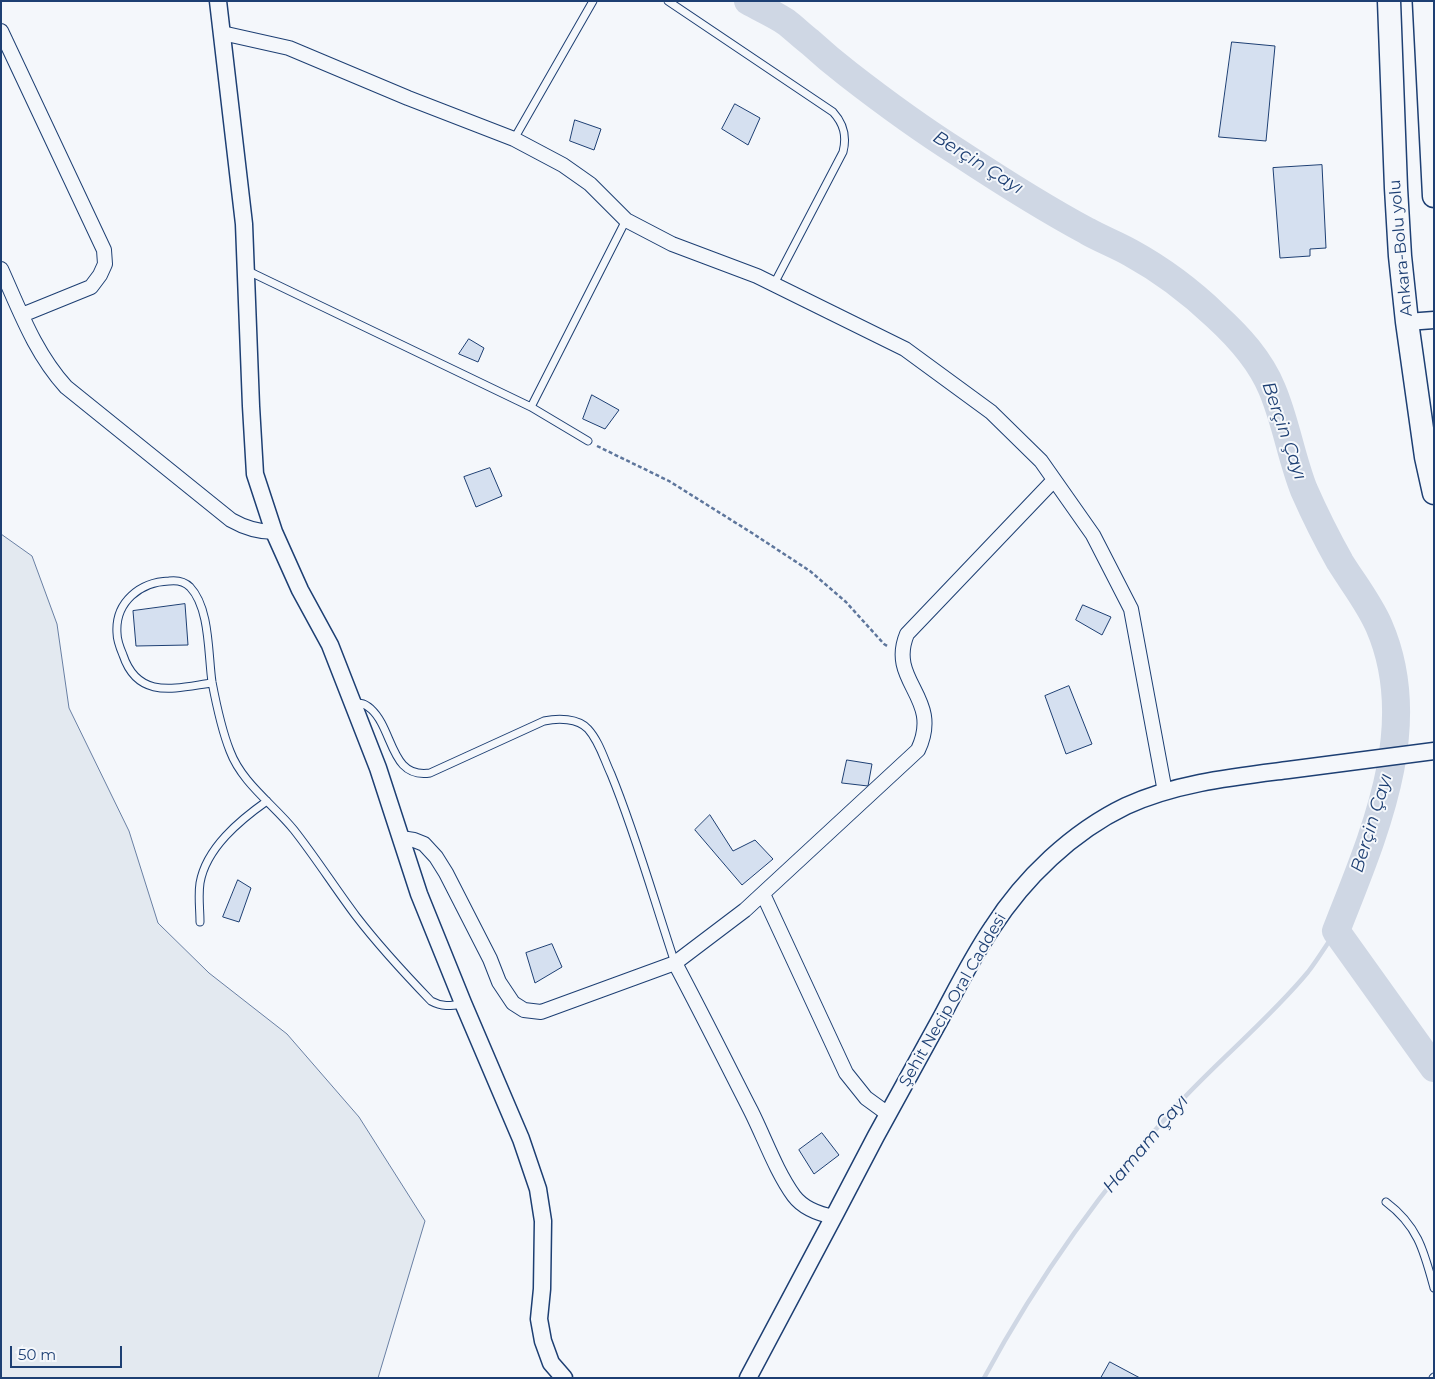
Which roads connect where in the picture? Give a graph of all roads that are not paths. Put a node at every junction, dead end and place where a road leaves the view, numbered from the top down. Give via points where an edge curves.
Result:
1 (218, 1) edge
2 (593, 1) edge
3 (668, 1) edge
4 (1389, 1) edge
5 (1424, 1) edge
6 (1434, 2) edge
7 (1, 31) edge
8 (222, 32) junction
9 (1426, 41) junction
10 (514, 139) junction
11 (1434, 196) edge
12 (626, 220) junction
13 (1, 269) edge
14 (246, 269) junction
15 (774, 284) junction
16 (22, 315) junction
17 (1434, 320) edge
18 (1407, 322) junction
19 (531, 407) junction
20 (588, 441) road end
21 (1054, 480) junction
22 (1434, 493) edge
23 (274, 532) junction
24 (212, 683) junction
25 (353, 704) junction
26 (1433, 751) edge
27 (1165, 792) junction
28 (267, 801) junction
29 (401, 838) junction
30 (763, 894) junction
31 (200, 922) dead end
32 (675, 963) junction
33 (463, 1003) junction
34 (888, 1114) junction
35 (1386, 1202) dead end
36 (834, 1217) junction
37 (1434, 1288) edge
38 (564, 1378) edge
39 (748, 1378) edge

1 - 8 street
2 - 10 lane
3 - 15 lane via 833,112 841,123 845,137 843,152
4 - 18 highway, Ankara-Bolu yolu via 1396,188
5 - 9 highway
6 - 9 highway via 1431,31
7 - 16 street via 104,250 105,264 91,287
8 - 10 street via 289,48
8 - 14 street via 244,224
9 - 11 highway
10 - 12 street via 563,165 590,184
12 - 15 street via 672,244
12 - 19 lane
13 - 16 street
14 - 19 lane
14 - 23 street via 255,474
15 - 21 street via 905,349 991,412 1041,461
16 - 23 street via 44,360 78,399 231,520 256,531
17 - 18 street
18 - 22 highway, Ankara-Bolu yolu
19 - 20 lane
21 - 27 street via 1093,536 1131,609
21 - 30 street via 907,634 902,652 903,667 925,714 924,734 918,750
23 - 25 street via 330,645
24 - 24 lane via 205,620 190,587 177,581 162,581 144,587 128,599 120,611 117,638 130,670 143,683 156,688
24 - 28 lane via 230,752 244,776
25 - 29 street
25 - 32 lane via 365,704 380,719 403,766 424,774 544,720 563,720 587,728 599,744 620,795
26 - 27 street, Şehit Necip Oral Caddesi via 1221,779
27 - 34 street, Şehit Necip Oral Caddesi via 1128,805 1089,828 1023,887 974,957
28 - 31 lane via 237,824 207,863 199,889
28 - 33 lane via 294,830 363,924 431,1001 445,1006
29 - 32 street via 424,844 436,857 499,982 513,1003 524,1010 541,1012
29 - 33 street via 419,894
30 - 32 street
30 - 34 street via 846,1073 866,1098
32 - 36 street via 795,1196 808,1208
33 - 38 street via 521,1139 538,1189 543,1221 539,1319 551,1363
34 - 36 street, Şehit Necip Oral Caddesi
35 - 37 lane via 1404,1217 1418,1238
36 - 39 street, Şehit Necip Oral Caddesi

